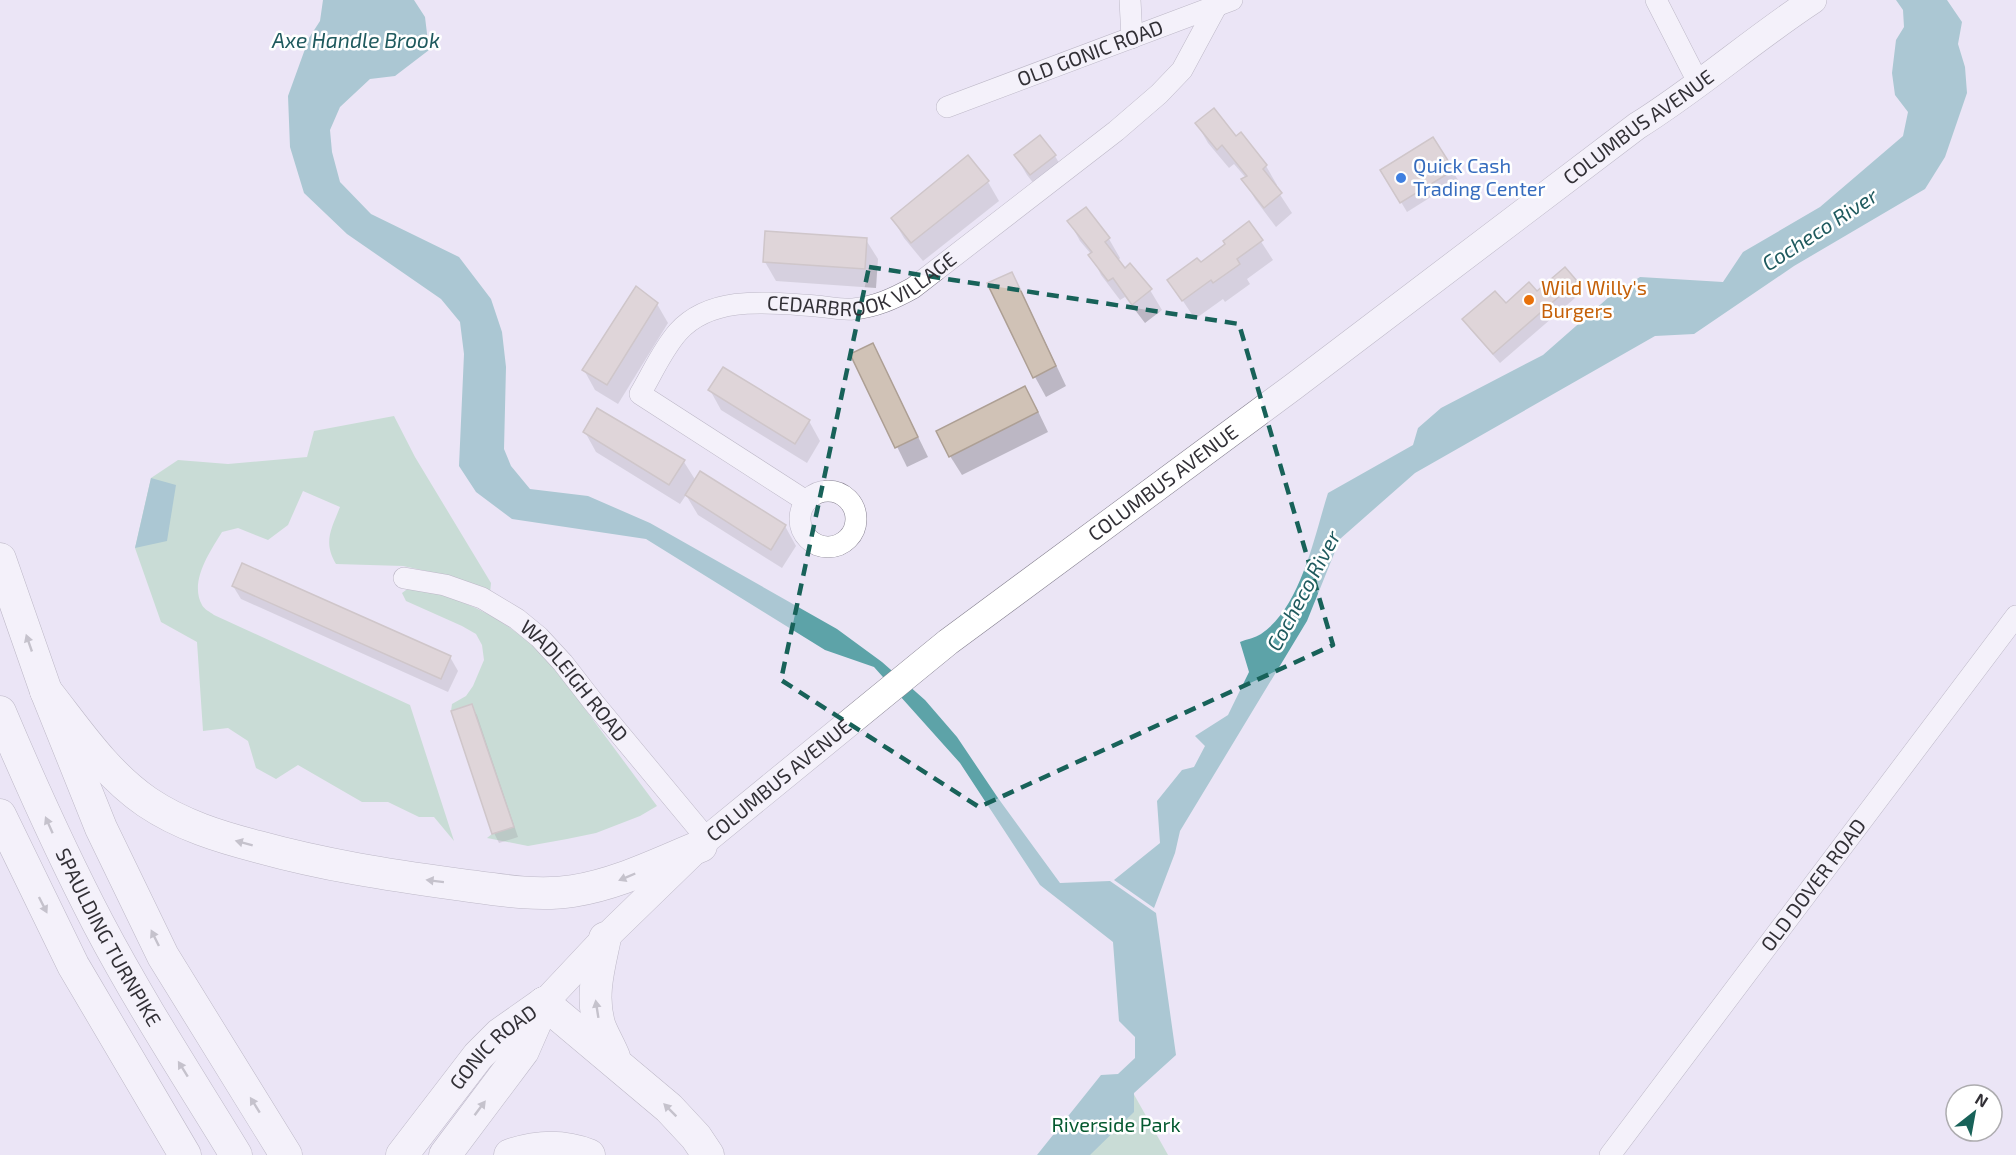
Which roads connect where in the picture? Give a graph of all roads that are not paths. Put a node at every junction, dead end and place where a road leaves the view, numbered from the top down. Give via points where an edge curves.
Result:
1 (1130, 0) edge
2 (1656, 0) edge
3 (1813, 0) edge
4 (1224, 3) edge
5 (1132, 38) junction
6 (1698, 82) junction
7 (947, 107) dead end
8 (806, 501) dead end
9 (0, 559) edge
10 (404, 578) dead end
11 (2016, 616) edge
12 (46, 691) junction
13 (0, 712) edge
14 (0, 814) edge
15 (704, 842) junction
16 (605, 938) junction
17 (544, 1003) junction
18 (617, 1063) junction
19 (185, 1155) edge
20 (236, 1155) edge
21 (286, 1155) edge
22 (402, 1155) edge
23 (445, 1155) edge
24 (510, 1155) edge
25 (589, 1155) edge
26 (708, 1155) edge
27 (1610, 1155) edge

1 - 5 street
2 - 6 street
3 - 6 main road, COLUMBUS AVENUE
4 - 5 street, OLD GONIC ROAD
4 - 8 street, CEDARBROOK VILLAGE via 1182,70 1159,94 913,288 874,306 850,309 773,303 715,308 679,331 640,394
5 - 7 street, OLD GONIC ROAD
6 - 15 main road, COLUMBUS AVENUE via 1016,590
12 -> 9 highway
10 - 15 street, WADLEIGH ROAD via 445,585 483,598 539,637
11 - 27 street, OLD DOVER ROAD
15 -> 12 highway via 615,882 571,892 538,893 386,875 287,855 224,838 180,821 146,801 106,767
21 -> 12 highway via 163,956 101,828
20 -> 13 highway, SPAULDING TURNPIKE via 98,924 60,849
14 -> 19 highway, SPAULDING TURNPIKE via 73,964
15 - 16 main road, COLUMBUS AVENUE
16 - 17 main road, COLUMBUS AVENUE
18 -> 16 highway via 600,1026 595,1001
17 - 18 highway
17 - 22 highway, GONIC ROAD via 500,1034 478,1056
23 -> 17 highway, GONIC ROAD via 523,1051
26 -> 18 highway via 669,1108
24 - 25 highway via 548,1148

